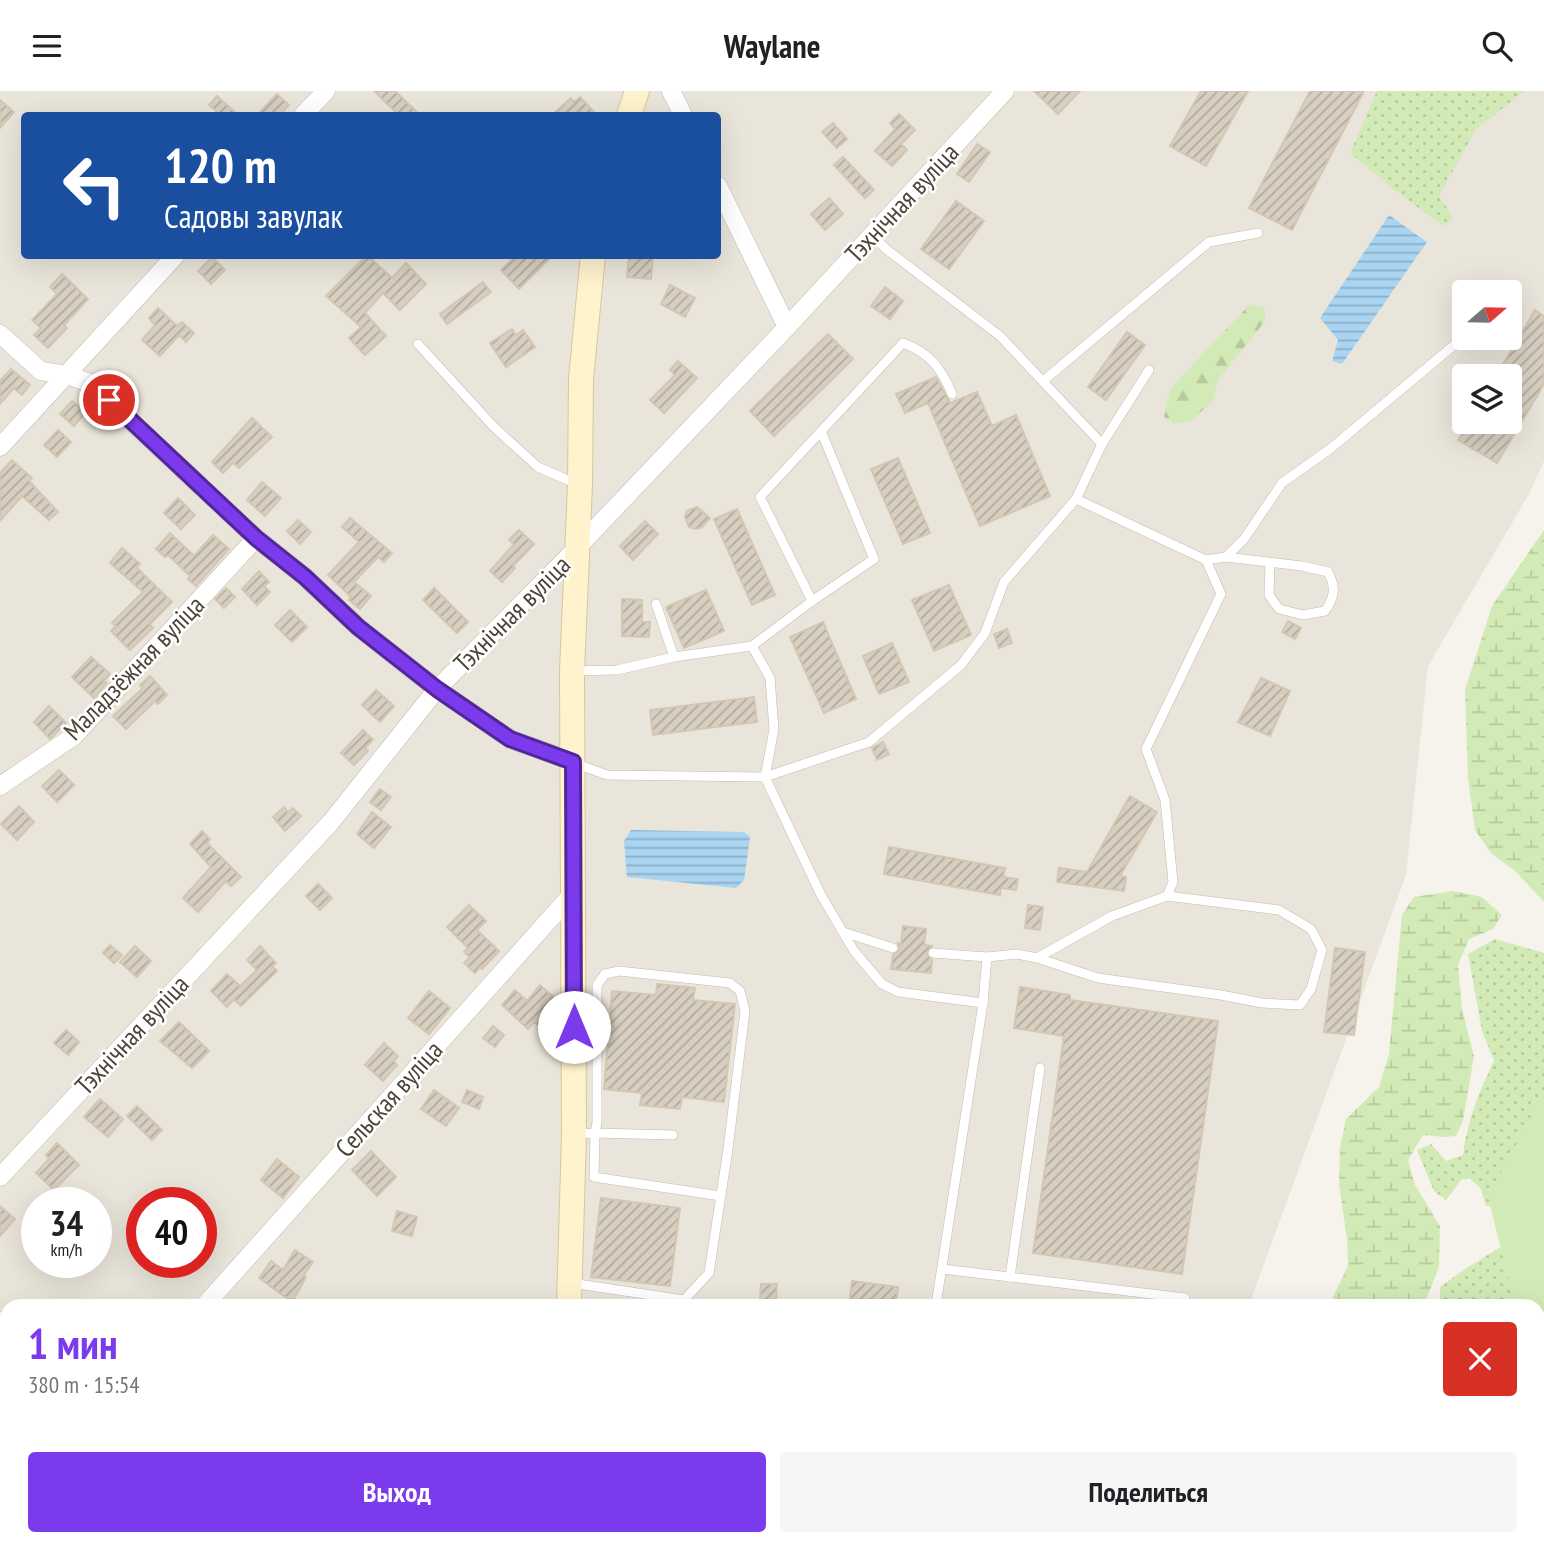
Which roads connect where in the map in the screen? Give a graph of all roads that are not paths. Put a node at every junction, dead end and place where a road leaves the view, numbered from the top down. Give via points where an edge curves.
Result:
1 (326, 91) edge
2 (637, 91) edge
3 (671, 91) edge
4 (1006, 91) edge
5 (306, 112) edge
6 (630, 112) edge
7 (682, 112) edge
8 (721, 192) edge
9 (1258, 233) dead end
10 (872, 236) junction
11 (172, 259) edge
12 (593, 259) edge
13 (787, 327) junction
14 (0, 334) edge
15 (418, 344) dead end
16 (1452, 348) edge
17 (1149, 370) dead end
18 (67, 375) junction
19 (1043, 381) junction
20 (952, 394) dead end
21 (821, 431) junction
22 (1102, 444) junction
23 (0, 447) edge
24 (580, 485) junction
25 (1076, 499) junction
26 (256, 538) junction
27 (575, 550) junction
28 (1226, 557) junction
29 (1206, 560) junction
30 (1270, 563) junction
31 (811, 601) junction
32 (656, 604) dead end
33 (752, 646) junction
34 (674, 657) junction
35 (572, 671) junction
36 (437, 689) junction
37 (573, 762) junction
38 (765, 777) junction
39 (0, 786) edge
40 (574, 892) junction
41 (1167, 896) junction
42 (842, 932) junction
43 (893, 948) dead end
44 (933, 953) dead end
45 (987, 957) junction
46 (1037, 958) junction
47 (983, 1003) junction
48 (1040, 1069) dead end
49 (584, 1134) junction
50 (673, 1135) dead end
51 (0, 1177) edge
52 (721, 1196) junction
53 (942, 1269) junction
54 (1010, 1277) junction
55 (569, 1294) edge
56 (1185, 1298) dead end
57 (210, 1299) edge
58 (665, 1299) edge
59 (685, 1299) edge
60 (937, 1299) edge

1 - 5 street
2 - 6 street
3 - 7 street
4 - 10 street, Тэхнічная вуліца
8 - 13 street
9 - 19 lane via 1209,242
10 - 13 street, Тэхнічная вуліца
10 - 19 lane via 1000,336
11 - 18 street
12 - 24 street via 581,379
13 - 27 street, Тэхнічная вуліца
14 - 18 street via 41,371
15 - 24 lane via 494,427 538,467
16 - 28 lane via 1282,483
17 - 22 lane
18 - 23 street
18 - 26 street via 90,383
19 - 22 lane
20 - 21 lane via 942,371 920,349 903,343
21 - 31 lane via 760,497
21 - 31 lane via 874,559
22 - 25 lane
24 - 27 street
25 - 29 lane
25 - 38 lane via 1004,582 985,633 961,665 869,742
26 - 36 street
26 - 39 street, Маладзёжная вуліца via 74,736
27 - 35 street
27 - 36 street, Тэхнічная вуліца
28 - 29 lane
28 - 30 lane
29 - 41 lane via 1221,594 1146,749 1164,800 1173,882
30 - 30 lane via 1328,572 1334,583 1333,599 1325,611 1303,615 1279,609 1269,595
31 - 33 lane
32 - 34 lane
33 - 34 lane
33 - 38 lane via 770,678 774,729
34 - 35 lane via 617,670
35 - 37 street
36 - 37 street via 510,739
36 - 51 street, Тэхнічная вуліца via 331,822
37 - 38 lane via 607,775
37 - 40 street
38 - 42 lane
40 - 49 street
40 - 57 street, Сельская вуліца
41 - 46 lane via 1112,916
41 - 46 lane via 1279,910 1311,929 1322,950 1311,989 1300,1005 1098,978
42 - 43 lane
42 - 47 lane via 881,984 898,992
44 - 45 lane
45 - 46 lane via 1017,954
45 - 47 lane
47 - 53 lane
48 - 54 lane
49 - 50 lane
49 - 52 lane via 594,1178
49 - 52 lane via 597,1122 597,985 605,974 619,971 730,983 740,991 746,1011
49 - 55 street
52 - 59 lane via 709,1273
53 - 54 lane
53 - 60 lane
54 - 56 lane
55 - 58 lane

